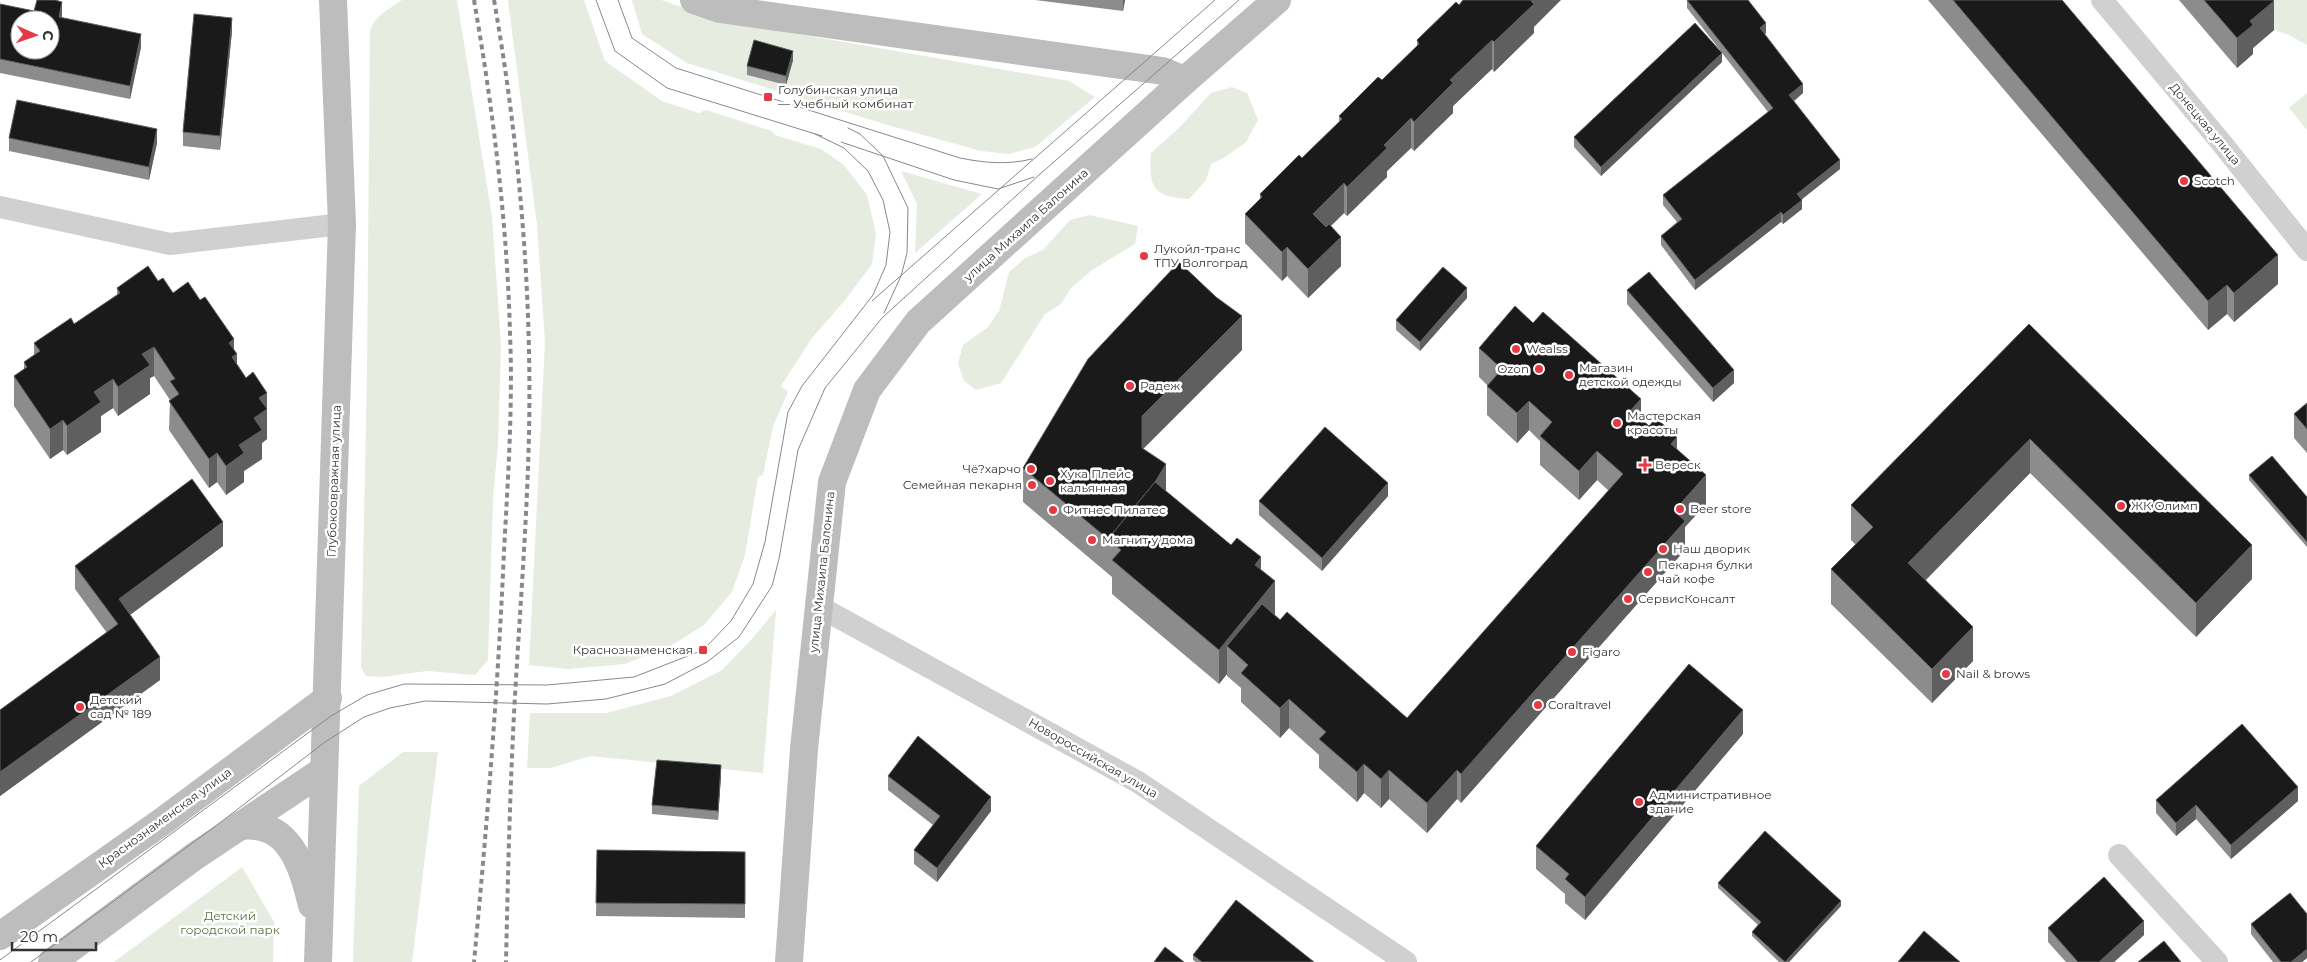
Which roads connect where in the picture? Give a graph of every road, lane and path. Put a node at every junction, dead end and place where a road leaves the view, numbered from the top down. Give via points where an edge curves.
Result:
1 (333, 0) edge
2 (694, 0) edge
3 (1277, 0) edge
4 (2102, 0) edge
5 (1183, 82) junction
6 (0, 207) edge
7 (342, 224) junction
8 (2307, 250) edge
9 (818, 606) junction
10 (328, 698) junction
11 (324, 770) junction
12 (239, 826) junction
13 (2120, 855) dead end
14 (320, 931) junction
15 (0, 936) edge
16 (52, 962) edge
17 (318, 962) edge
18 (789, 962) edge
19 (1406, 962) edge
20 (2217, 962) edge

1 - 7 main road, Глубокоовражная улица
2 - 5 main road via 720,9 1163,71
3 - 5 main road, улица Михаила Балонина
4 - 8 street, Донецкая улица
5 - 9 main road, улица Михаила Балонина via 918,322 867,390 832,482
6 - 7 street via 170,244
7 - 10 main road, Глубокоовражная улица
9 - 18 main road, улица Михаила Балонина
9 - 19 street, Новороссийская улица via 1138,782
10 - 11 main road, Глубокоовражная улица
10 - 15 main road, Краснознаменская улица via 163,821
11 - 12 main road
11 - 14 main road, Глубокоовражная улица
12 - 14 main road via 267,828 290,847 305,877
12 - 16 main road
13 - 20 street
14 - 17 main road, Глубокоовражная улица

